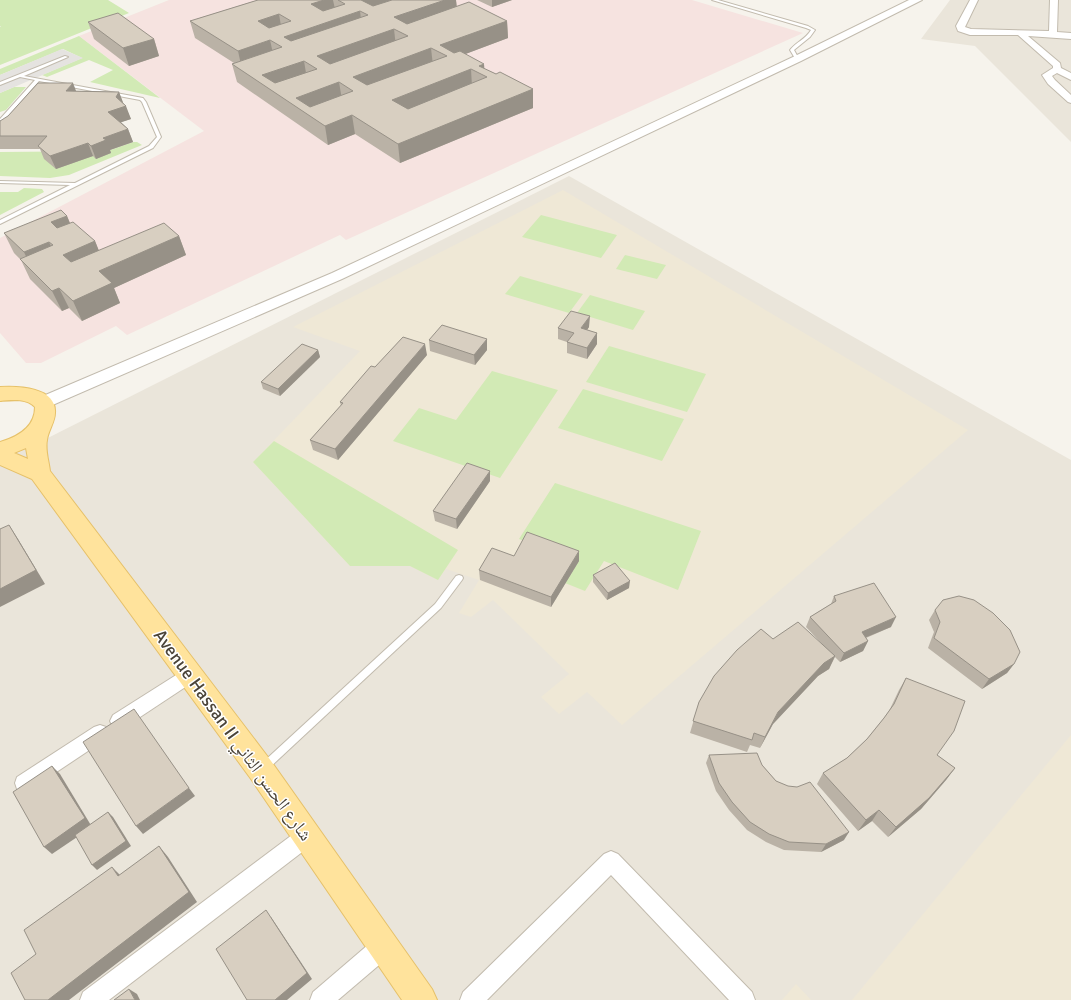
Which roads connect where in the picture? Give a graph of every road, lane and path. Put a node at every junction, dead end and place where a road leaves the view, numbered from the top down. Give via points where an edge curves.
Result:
1 (714, 0) edge
2 (917, 0) edge
3 (974, 0) edge
4 (1054, 0) edge
5 (1020, 32) junction
6 (1053, 34) junction
7 (1071, 36) edge
8 (66, 57) dead end
9 (797, 59) junction
10 (1057, 68) junction
11 (19, 76) junction
12 (1071, 77) edge
13 (38, 79) junction
14 (0, 84) edge
15 (1071, 100) edge
16 (0, 122) edge
17 (0, 182) edge
18 (76, 184) junction
19 (0, 222) edge
20 (6, 390) edge
21 (42, 403) junction
22 (41, 425) junction
23 (0, 450) edge
24 (0, 456) edge
25 (40, 473) junction
26 (459, 578) dead end
27 (190, 675) junction
28 (261, 770) junction
29 (24, 783) edge
30 (307, 836) junction
31 (384, 946) junction
32 (91, 1000) edge
33 (321, 1000) edge
34 (421, 1000) edge
35 (471, 1000) edge
36 (744, 1000) edge

1 - 9 lane via 813,30 810,36 796,44 792,50
2 - 9 street
3 - 5 street via 960,26 962,30
4 - 6 street
5 - 6 street
5 - 10 street via 1057,65
6 - 7 street
8 - 11 lane
9 - 21 street via 337,276
10 - 12 street
10 - 15 street via 1047,75
11 - 13 lane
11 - 14 lane
13 - 16 lane
13 - 18 lane via 141,99 159,137 151,147
17 - 18 lane
18 - 19 lane
20 - 21 main road via 32,396
21 - 22 main road, Avenue Hassan II شارع الحسن الثاني via 45,412
22 - 23 main road via 24,440
22 - 25 main road, Avenue Hassan II شارع الحسن الثاني via 36,441
24 - 25 main road
25 - 27 main road, Avenue Hassan II شارع الحسن الثاني
26 - 28 lane via 438,606
27 - 28 main road, Avenue Hassan II شارع الحسن الثاني
27 - 29 street
28 - 30 main road, Avenue Hassan II شارع الحسن الثاني
30 - 31 main road, Avenue Hassan II شارع الحسن الثاني
30 - 32 street
31 - 33 street
31 - 34 main road, Avenue Hassan II شارع الحسن الثاني
35 - 36 street via 611,861

